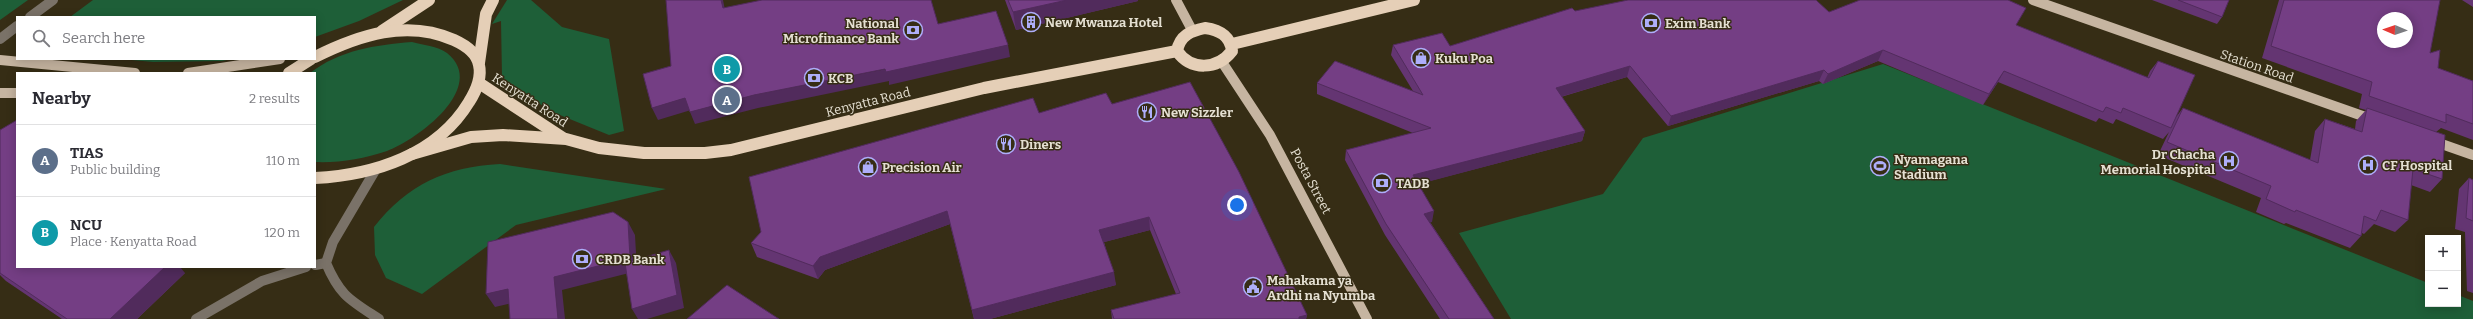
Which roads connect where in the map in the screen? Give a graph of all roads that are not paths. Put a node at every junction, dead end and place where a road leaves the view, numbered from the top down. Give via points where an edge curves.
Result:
1 (53, 0) edge
2 (430, 0) edge
3 (493, 0) edge
4 (1176, 0) edge
5 (1414, 0) edge
6 (2032, 0) edge
7 (31, 16) edge
8 (16, 27) edge
9 (1192, 30) junction
10 (381, 32) junction
11 (0, 39) edge
12 (344, 42) junction
13 (1232, 44) junction
14 (316, 50) edge
15 (1177, 51) junction
16 (316, 56) edge
17 (0, 60) edge
18 (274, 60) edge
19 (309, 60) edge
20 (1222, 62) junction
21 (479, 64) junction
22 (125, 72) edge
23 (205, 72) edge
24 (291, 72) edge
25 (479, 83) junction
26 (0, 93) edge
27 (16, 93) edge
28 (2385, 124) edge
29 (2422, 137) edge
30 (566, 139) junction
31 (412, 154) junction
32 (2473, 155) edge
33 (376, 169) junction
34 (316, 178) edge
35 (326, 263) junction
36 (316, 265) edge
37 (301, 268) edge
38 (196, 319) edge
39 (380, 319) edge
40 (1367, 319) edge

1 - 7 street
2 - 10 highway
3 - 21 highway via 486,14
4 - 9 main road
5 - 13 highway
6 - 28 main road, Station Road
8 - 11 street
9 - 13 highway via 1215,30 1223,33
9 - 15 highway via 1181,38
10 - 12 highway
10 - 21 highway via 417,30 447,35 469,47
12 - 14 main road
12 - 16 highway
13 - 20 highway via 1232,51
15 - 20 highway via 1180,57 1194,65 1214,66
15 - 30 highway, Kenyatta Road via 984,88 731,150 705,153 644,153 599,148
17 - 22 main road
18 - 23 main road
19 - 24 highway
20 - 40 main road, Posta Street via 1270,135
21 - 25 highway
25 - 30 highway, Kenyatta Road
25 - 31 highway via 467,110 441,135
26 - 27 main road
29 - 32 main road
30 - 31 highway, Kenyatta Road via 503,135 471,137
31 - 33 highway
33 - 34 highway via 334,179
33 - 35 street via 333,242
35 - 36 street
35 - 39 street via 335,285 351,301
37 - 38 street via 250,284

